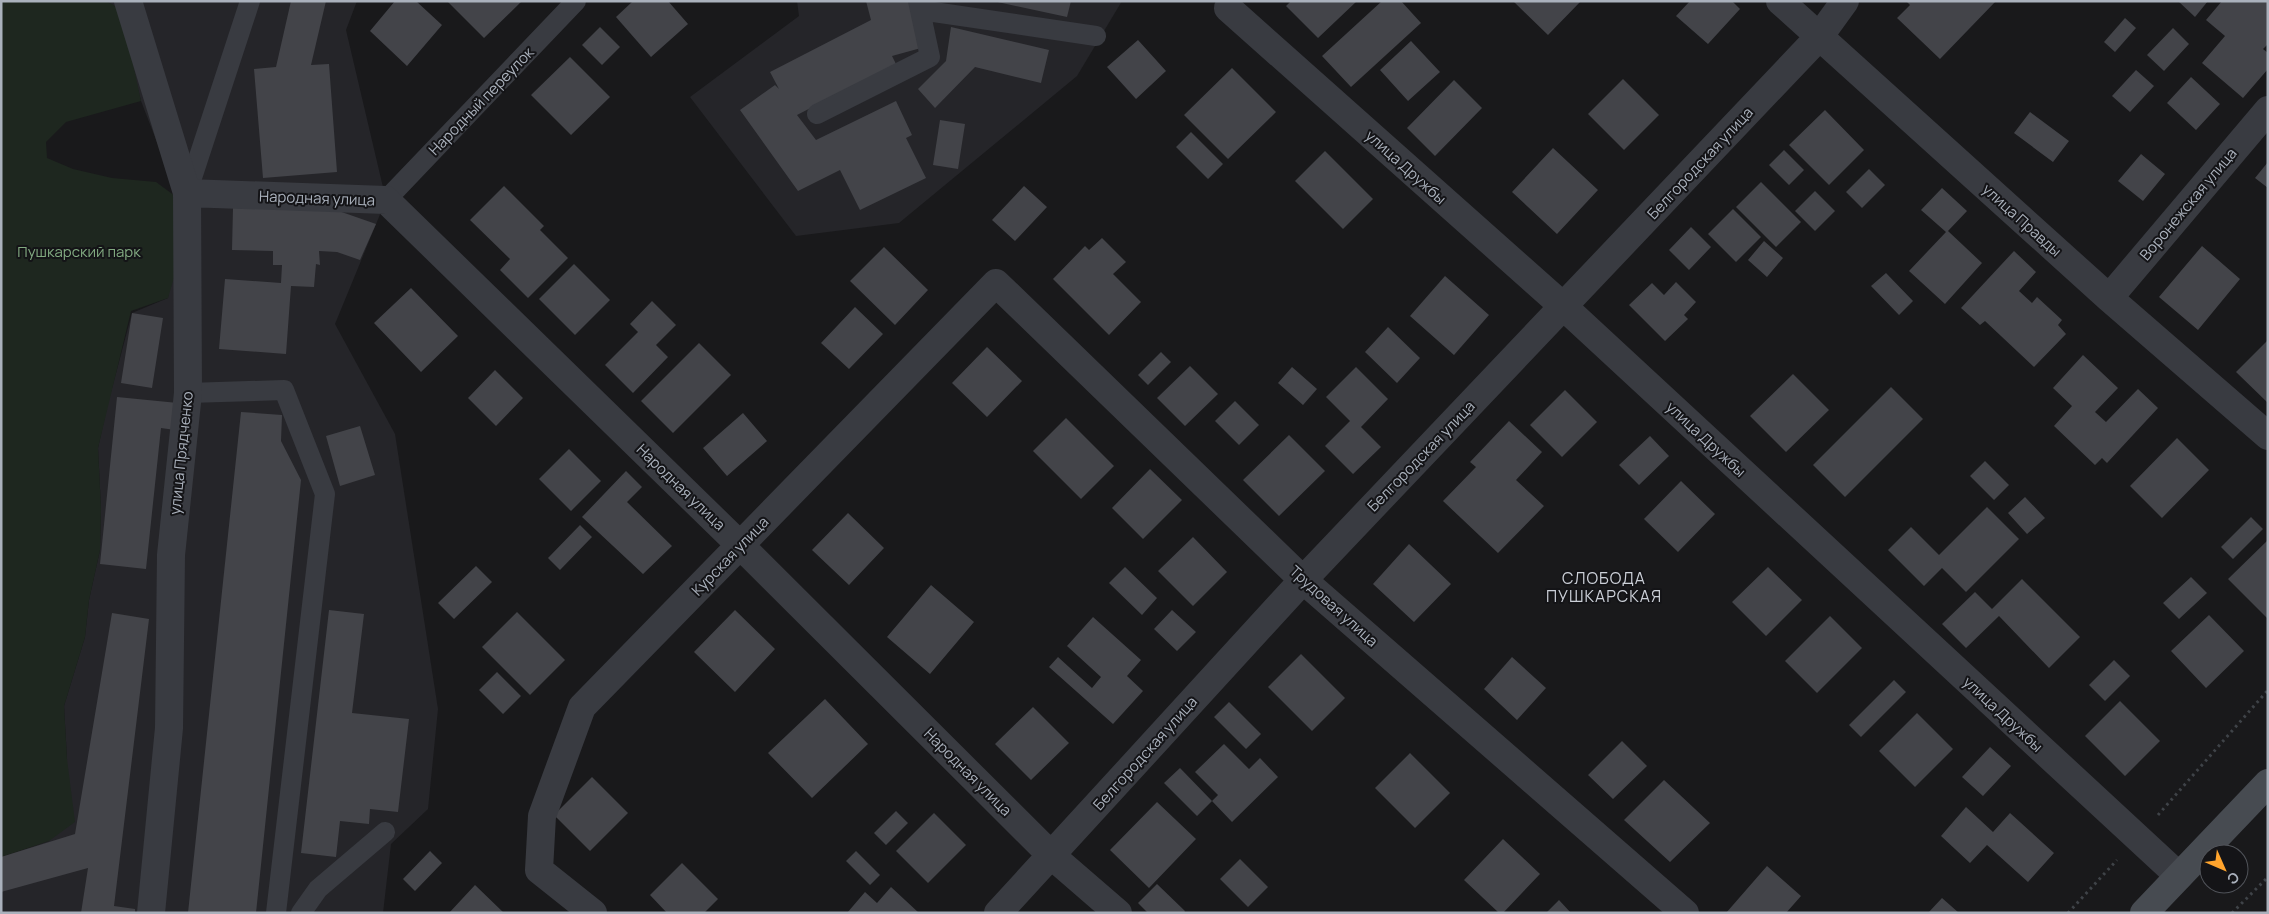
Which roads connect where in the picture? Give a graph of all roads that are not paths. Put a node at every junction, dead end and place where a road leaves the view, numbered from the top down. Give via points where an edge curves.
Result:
1 (128, 1) edge
2 (250, 1) edge
3 (576, 1) edge
4 (1780, 1) edge
5 (1845, 1) edge
6 (919, 6) edge
7 (1228, 8) dead end
8 (1096, 36) dead end
9 (1818, 37) junction
10 (2268, 110) edge
11 (817, 114) dead end
12 (187, 193) junction
13 (386, 200) junction
14 (996, 283) joint
15 (2109, 298) junction
16 (1564, 307) junction
17 (188, 394) junction
18 (2268, 436) edge
19 (740, 545) junction
20 (1303, 580) junction
21 (2268, 783) edge
22 (385, 832) dead end
23 (1052, 856) junction
24 (2179, 876) junction
25 (151, 913) edge
26 (276, 913) edge
27 (301, 913) edge
28 (593, 913) edge
29 (998, 913) edge
30 (1118, 913) edge
31 (1685, 913) edge
32 (2144, 913) edge

1 - 12 street, улица Прядченко
2 - 12 lane
3 - 13 lane, Народный переулок
4 - 9 street, улица Правды
5 - 9 street, Белгородская улица
6 - 8 lane
6 - 11 lane via 930,57
7 - 16 street, улица Дружбы
9 - 15 street, улица Правды
9 - 16 street, Белгородская улица
10 - 15 street, Воронежская улица
12 - 13 street, Народная улица
12 - 17 street, улица Прядченко
13 - 19 street, Народная улица
14 - 19 street, Курская улица
14 - 20 street, Трудовая улица
15 - 18 street, улица Правды
16 - 20 street, Белгородская улица
16 - 24 street, улица Дружбы
17 - 25 street, улица Прядченко via 171,555 169,728
17 - 26 lane via 284,390 325,494
19 - 23 street, Народная улица
19 - 28 street, Курская улица via 582,707 542,816 539,870
20 - 23 street, Белгородская улица
20 - 31 street, Трудовая улица
21 - 24 main road
22 - 27 lane via 318,888
23 - 29 street, Белгородская улица
23 - 30 street, Народная улица
24 - 32 main road

